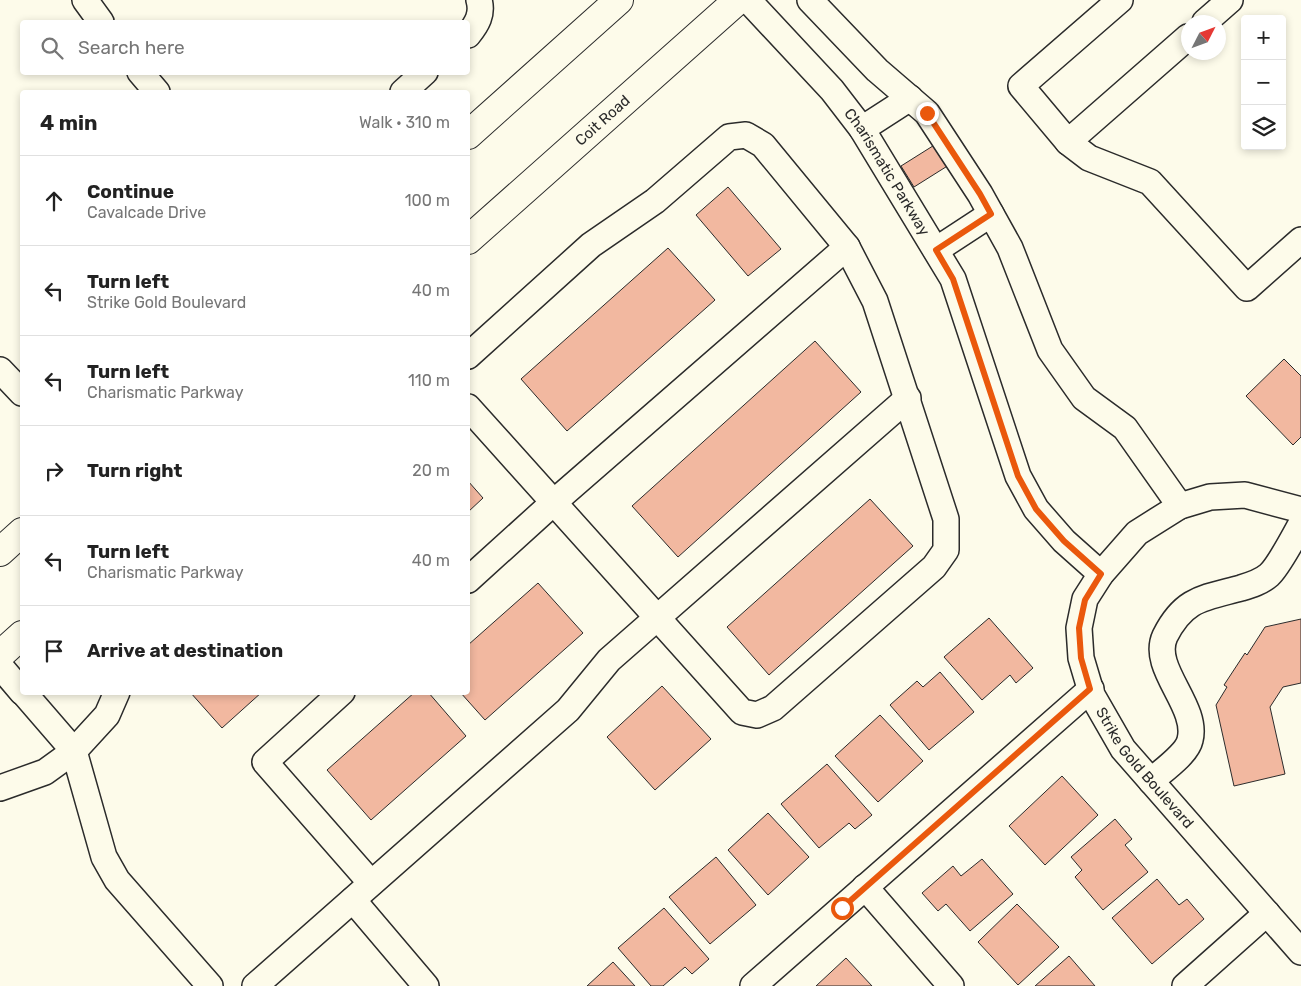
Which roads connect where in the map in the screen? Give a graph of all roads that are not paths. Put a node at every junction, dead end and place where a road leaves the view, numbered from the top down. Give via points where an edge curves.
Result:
1 (85, 0) edge
2 (619, 0) edge
3 (738, 0) edge
4 (748, 0) edge
5 (810, 0) edge
6 (1120, 0) edge
7 (1230, 0) edge
8 (480, 7) edge
9 (1213, 15) edge
10 (100, 20) edge
11 (470, 32) edge
12 (1181, 43) edge
13 (143, 75) edge
14 (423, 75) edge
15 (155, 90) edge
16 (405, 90) edge
17 (910, 98) junction
18 (862, 129) junction
19 (470, 133) edge
20 (1068, 142) junction
21 (991, 214) junction
22 (470, 238) edge
23 (1301, 240) edge
24 (847, 247) junction
25 (936, 250) junction
26 (470, 354) edge
27 (0, 370) edge
28 (20, 391) edge
29 (908, 398) junction
30 (470, 410) edge
31 (553, 503) junction
32 (1180, 506) junction
33 (1301, 510) edge
34 (1301, 524) edge
35 (20, 534) edge
36 (0, 552) edge
37 (1101, 574) junction
38 (470, 578) edge
39 (656, 618) junction
40 (20, 637) edge
41 (0, 655) edge
42 (0, 666) edge
43 (20, 689) edge
44 (1090, 689) junction
45 (26, 695) edge
46 (116, 695) edge
47 (339, 695) edge
48 (74, 751) junction
49 (1151, 781) junction
50 (0, 788) edge
51 (371, 883) junction
52 (865, 888) junction
53 (353, 900) junction
54 (1267, 913) junction
55 (1301, 952) edge
56 (210, 986) edge
57 (255, 986) edge
58 (426, 986) edge
59 (753, 986) edge
60 (952, 986) edge
61 (1186, 986) edge

1 - 10 street
2 - 19 main road
3 - 22 main road, Coit Road
4 - 18 street, Charismatic Parkway via 832,90
5 - 17 street via 876,70
6 - 20 street via 1022,86
7 - 9 street
8 - 11 street via 477,22
12 - 20 street
13 - 15 street
14 - 16 street
17 - 18 street
17 - 21 street via 927,113
18 - 25 street, Charismatic Parkway
20 - 23 street via 1089,158 1150,182 1246,288
21 - 25 street
21 - 32 street via 1010,248 1050,350 1084,398 1125,428
24 - 26 street via 763,145 746,135 729,137 655,201 591,245
24 - 29 street via 875,301
24 - 31 street
25 - 37 street, Charismatic Parkway via 953,279 1018,476 1036,509 1064,541
27 - 28 street
29 - 39 street
29 - 39 street via 946,519 946,550 934,567 773,708 757,715 742,712
30 - 31 street
31 - 38 street
31 - 39 street
32 - 33 street, Strike Gold Boulevard via 1210,497 1245,495
32 - 37 street, Strike Gold Boulevard via 1137,532
34 - 49 street via 1269,575 1254,584 1196,600 1172,624 1164,638 1162,656 1190,724 1190,741 1182,754
35 - 36 main road
37 - 44 street, Strike Gold Boulevard via 1085,600 1079,628 1081,658
39 - 51 street via 609,660 568,710
40 - 41 main road
42 - 43 street
44 - 49 street, Strike Gold Boulevard via 1123,749
44 - 52 street
45 - 48 street
46 - 48 street via 107,715
47 - 51 street via 265,762
48 - 50 street via 45,772
48 - 56 street via 104,856 116,880
49 - 54 street, Strike Gold Boulevard
51 - 53 street
52 - 59 street
52 - 60 street
53 - 57 street
53 - 58 street
54 - 55 street, Strike Gold Boulevard
54 - 61 street

